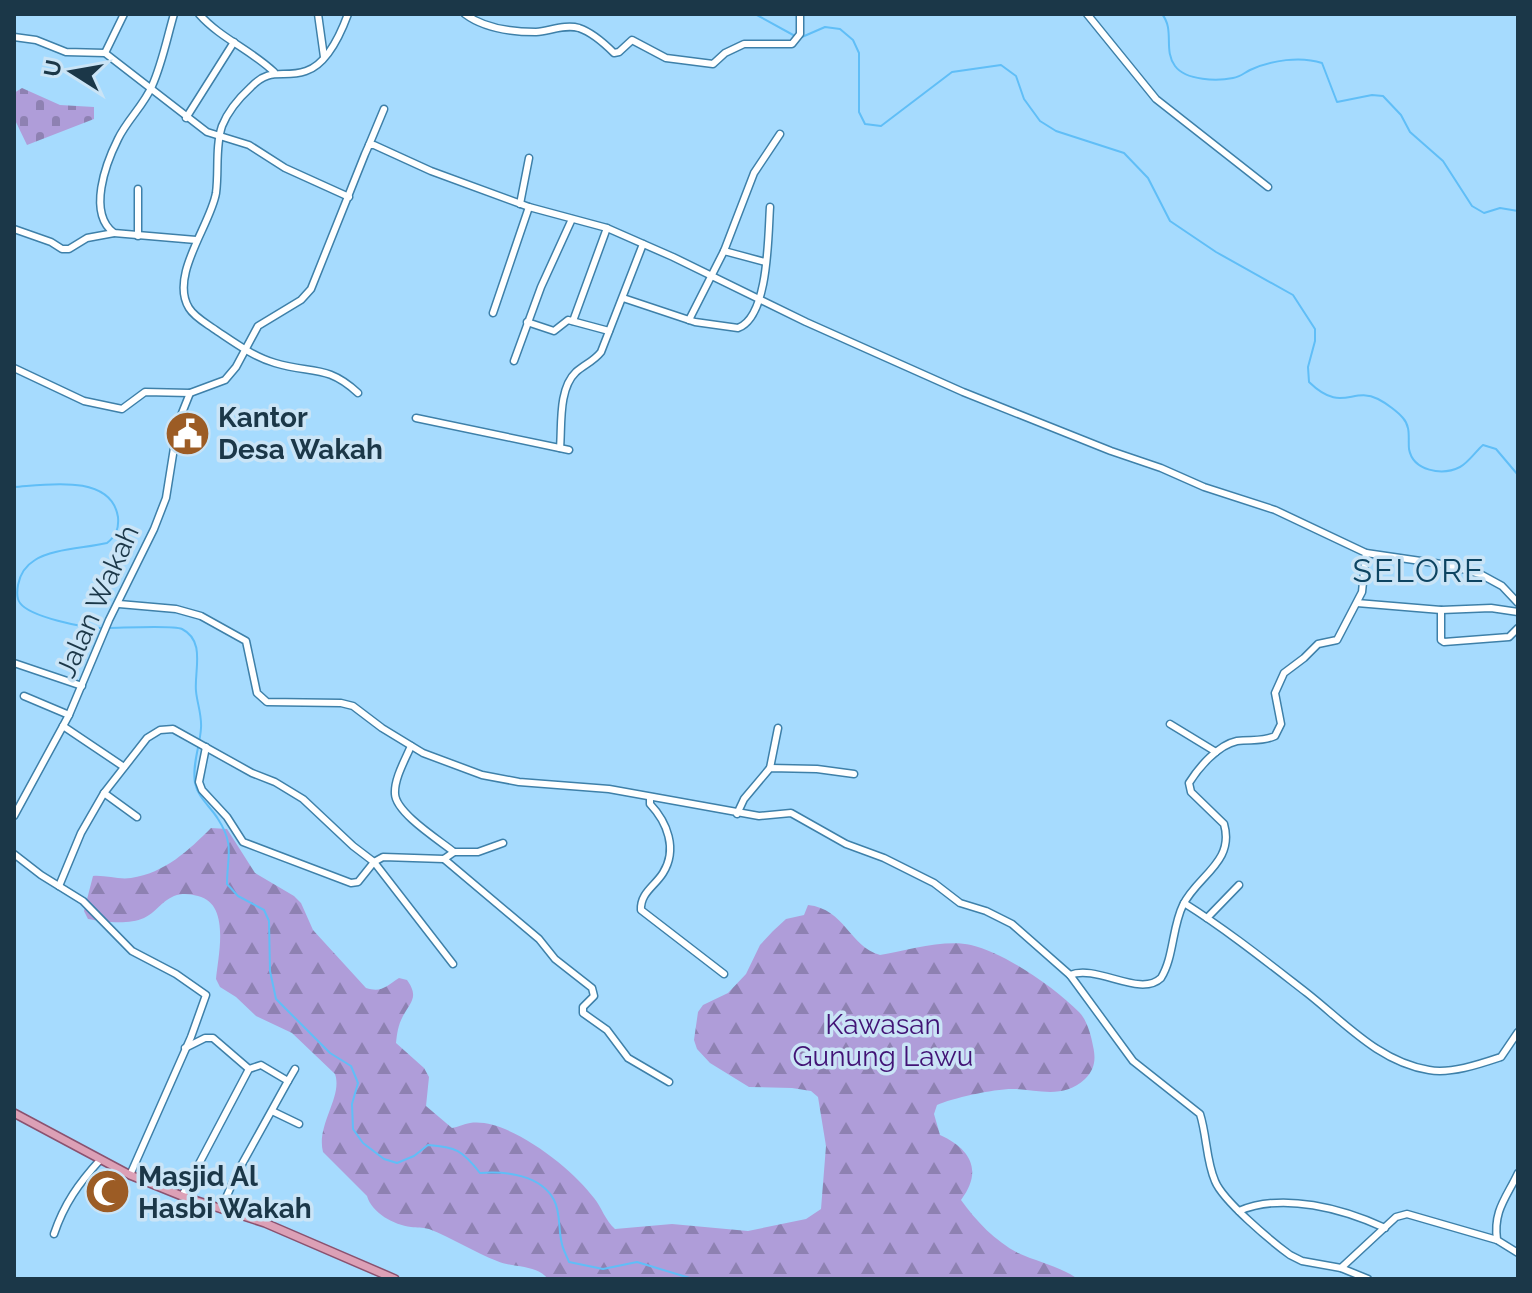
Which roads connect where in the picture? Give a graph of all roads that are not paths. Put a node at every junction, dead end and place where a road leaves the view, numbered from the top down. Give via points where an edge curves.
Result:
1 (124, 14) edge
2 (174, 14) edge
3 (199, 14) edge
4 (318, 14) edge
5 (348, 14) edge
6 (465, 14) edge
7 (800, 14) edge
8 (1087, 14) edge
9 (14, 37) edge
10 (234, 42) junction
11 (105, 53) junction
12 (324, 57) junction
13 (274, 72) junction
14 (152, 87) junction
15 (384, 109) dead end
16 (186, 118) junction
17 (780, 134) dead end
18 (220, 135) junction
19 (369, 145) junction
20 (529, 158) dead end
21 (1268, 187) dead end
22 (138, 189) dead end
23 (349, 197) junction
24 (520, 204) junction
25 (529, 207) junction
26 (770, 207) dead end
27 (572, 219) junction
28 (607, 228) junction
29 (14, 229) edge
30 (114, 233) junction
31 (138, 236) junction
32 (196, 240) junction
33 (643, 244) junction
34 (724, 251) junction
35 (765, 262) junction
36 (712, 276) junction
37 (623, 298) junction
38 (760, 301) junction
39 (493, 313) dead end
40 (689, 320) junction
41 (573, 321) junction
42 (527, 322) junction
43 (609, 331) junction
44 (244, 348) junction
45 (514, 361) dead end
46 (14, 368) edge
47 (190, 393) junction
48 (358, 393) dead end
49 (416, 418) dead end
50 (560, 448) junction
51 (569, 450) dead end
52 (1366, 553) junction
53 (1357, 603) junction
54 (1518, 603) edge
55 (119, 604) junction
56 (1441, 610) junction
57 (1518, 612) edge
58 (1518, 628) edge
59 (14, 663) edge
60 (82, 686) junction
61 (24, 696) dead end
62 (69, 715) junction
63 (1170, 724) dead end
64 (63, 726) junction
65 (778, 728) dead end
66 (204, 745) junction
67 (411, 746) junction
68 (1216, 752) junction
69 (124, 767) junction
70 (770, 768) junction
71 (854, 774) dead end
72 (104, 793) junction
73 (650, 797) junction
74 (737, 814) junction
75 (14, 816) edge
76 (137, 817) dead end
77 (503, 843) dead end
78 (454, 852) junction
79 (14, 854) edge
80 (444, 859) junction
81 (374, 862) junction
82 (1239, 885) dead end
83 (59, 886) junction
84 (1184, 903) junction
85 (1207, 918) junction
86 (453, 964) dead end
87 (724, 974) dead end
88 (1070, 975) junction
89 (1518, 1032) edge
90 (185, 1048) junction
91 (249, 1069) junction
92 (295, 1069) dead end
93 (288, 1081) junction
94 (669, 1082) dead end
95 (272, 1111) junction
96 (14, 1113) edge
97 (299, 1124) dead end
98 (100, 1160) junction
99 (1518, 1173) edge
100 (130, 1175) junction
101 (182, 1196) junction
102 (221, 1209) junction
103 (1239, 1211) junction
104 (1385, 1228) junction
105 (54, 1234) dead end
106 (1497, 1240) junction
107 (1518, 1253) edge
108 (1341, 1268) junction
109 (395, 1279) edge
110 (1368, 1279) edge

1 - 11 street
2 - 14 street
3 - 10 street
4 - 12 street
5 - 12 street
6 - 7 street via 476,23 505,30 584,30 614,53 632,40 666,58 713,64 744,44 792,44 799,36
8 - 21 street via 1156,99
9 - 11 street via 66,52
10 - 13 street
10 - 16 street
11 - 14 street
12 - 13 street via 308,71
13 - 18 street via 261,77 235,104
14 - 16 street
14 - 30 street via 118,137 107,167 101,213
15 - 19 street
16 - 18 street
17 - 34 street via 754,173
18 - 23 street
18 - 32 street via 216,193
19 - 23 street
19 - 24 street
20 - 24 street
22 - 31 street
23 - 44 street via 307,295 258,326
24 - 25 street
25 - 27 street
25 - 39 street
26 - 35 street
27 - 28 street
27 - 42 street
28 - 33 street
28 - 41 street
29 - 30 street via 62,249
30 - 31 street
31 - 32 street
32 - 44 street via 184,285 188,307
33 - 36 street
33 - 37 street
34 - 35 street
34 - 36 street
35 - 38 street
36 - 38 street
36 - 40 street
37 - 40 street
37 - 43 street
38 - 40 street via 738,328
38 - 52 street via 963,392 1275,510
41 - 42 street via 554,331
41 - 43 street
42 - 45 street
43 - 50 street via 596,358 567,386
44 - 47 street via 225,380
44 - 48 street via 277,364 330,373
46 - 47 street via 84,401 115,408 124,409 145,392
47 - 55 street, Jalan Wakah via 178,423 166,498
49 - 50 street
50 - 51 street
52 - 53 street
52 - 54 street via 1480,574
53 - 56 street
53 - 68 street via 1337,640 1318,644 1284,673 1275,693 1281,724 1275,736 1238,741
55 - 60 street, Jalan Wakah
55 - 67 street via 176,609 212,620 246,641 260,699 353,706
56 - 57 street
56 - 58 street via 1444,642 1509,637
59 - 60 street
60 - 62 street, Jalan Wakah
61 - 62 street
62 - 64 street, Jalan Wakah
63 - 68 street
64 - 69 street
64 - 75 street, Jalan Wakah
65 - 70 street
66 - 69 street via 173,729 160,730
66 - 81 street via 303,799
66 - 81 street via 202,790 246,844 351,883
67 - 73 street via 482,775
67 - 78 street via 395,798 403,811
68 - 84 street via 1189,786 1224,824 1227,846
69 - 72 street
70 - 71 street
70 - 74 street
72 - 76 street
72 - 83 street
73 - 74 street
73 - 87 street via 670,842 664,871 642,899 641,910
74 - 88 street via 791,813 934,883 960,903 1001,917
77 - 78 street via 478,852
78 - 80 street
79 - 83 street
80 - 81 street via 383,857
80 - 94 street via 592,988 594,996 583,1013 607,1030 628,1058
81 - 86 street
82 - 85 street
83 - 90 street via 83,901 132,951 205,993
84 - 85 street
84 - 88 street via 1165,974 1157,983 1084,972
85 - 89 street via 1362,1040 1393,1057 1429,1070 1449,1070 1501,1057
88 - 103 street via 1133,1061 1200,1114 1215,1181
90 - 91 street via 213,1038
90 - 100 street
91 - 93 street via 261,1065
91 - 101 street
92 - 93 street
93 - 95 street
95 - 97 street
95 - 102 street
96 - 98 main road
98 - 100 main road
98 - 105 street via 72,1192
99 - 106 street via 1499,1205
100 - 101 main road
101 - 102 main road
102 - 109 main road
103 - 104 street via 1269,1202 1301,1205
103 - 108 street via 1290,1255
104 - 106 street via 1396,1217 1413,1214
104 - 108 street
106 - 107 street
108 - 110 street

